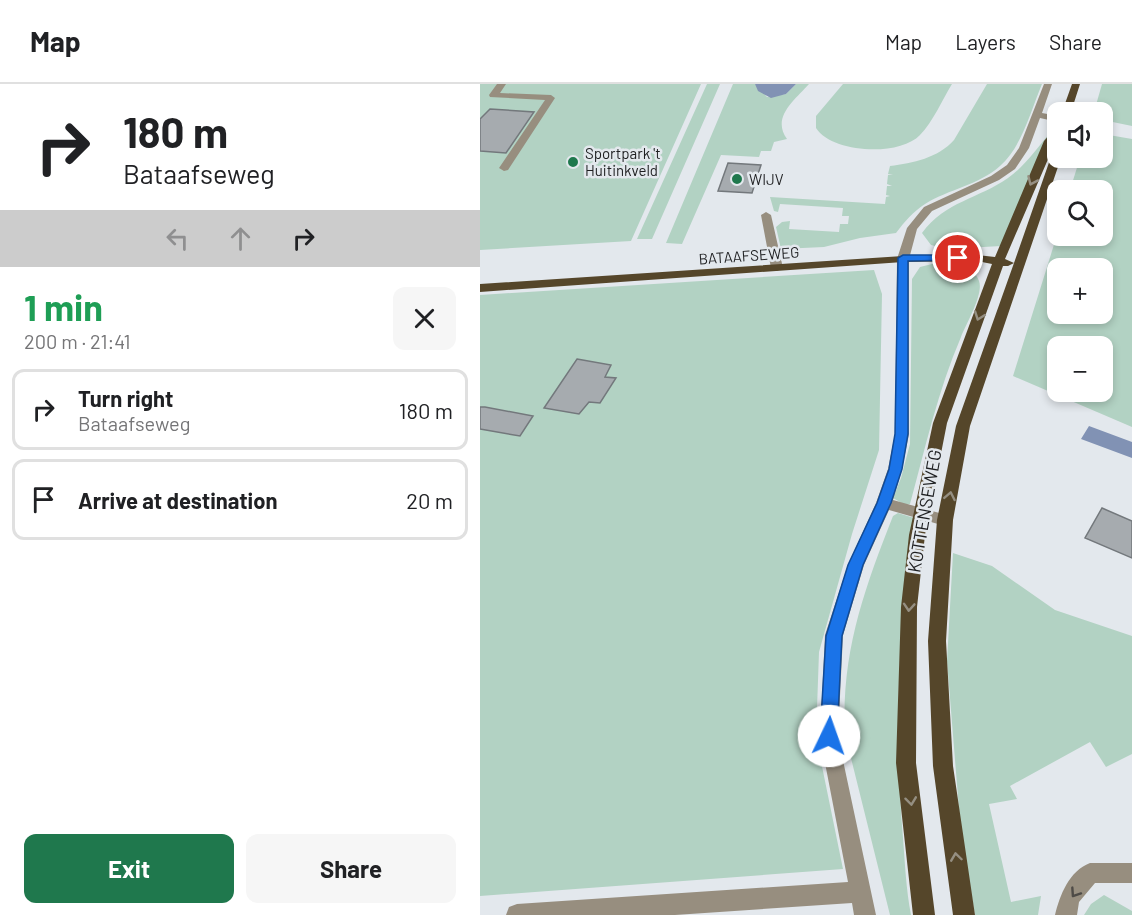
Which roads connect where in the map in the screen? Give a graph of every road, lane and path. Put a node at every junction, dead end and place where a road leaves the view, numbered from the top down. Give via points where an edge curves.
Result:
1 (502, 84) edge
2 (1048, 84) edge
3 (1076, 84) edge
4 (1070, 102) edge
5 (1036, 115) junction
6 (1047, 117) edge
7 (1047, 146) edge
8 (504, 168) dead end
9 (1052, 168) edge
10 (766, 215) dead end
11 (903, 258) junction
12 (999, 261) junction
13 (1019, 265) junction
14 (777, 268) junction
15 (480, 288) edge
16 (884, 503) junction
17 (922, 514) junction
18 (945, 520) junction
19 (1132, 873) edge
20 (860, 892) junction
21 (517, 915) edge
22 (865, 915) edge
23 (924, 915) edge
24 (964, 915) edge
25 (1066, 915) edge

1 - 8 street via 493,95 551,98
2 - 5 street, KOTTENSEWEG
3 - 4 main road
5 - 6 street
5 - 11 street, KOTTENSEWEG via 1024,148 1011,167 928,209 912,228
7 -> 12 main road, KOTTENSEWEG
9 - 13 main road, KOTTENSEWEG
10 - 14 street
11 - 12 main road, BATAAFSEWEG
11 - 14 main road, BATAAFSEWEG
11 - 16 street, KOTTENSEWEG via 902,434
12 - 13 main road, BATAAFSEWEG
12 -> 17 main road, KOTTENSEWEG via 940,423
18 -> 13 main road, KOTTENSEWEG via 963,426
14 - 15 main road, BATAAFSEWEG
16 - 17 street
16 - 20 street, KOTTENSEWEG via 855,565 834,636 829,736
17 - 18 street
17 -> 23 main road, KOTTENSEWEG via 909,607 906,763
24 -> 18 main road, KOTTENSEWEG via 943,766 937,641
19 -> 25 street via 1090,873 1070,897
20 - 21 street
20 - 22 street, KOTTENSEWEG

